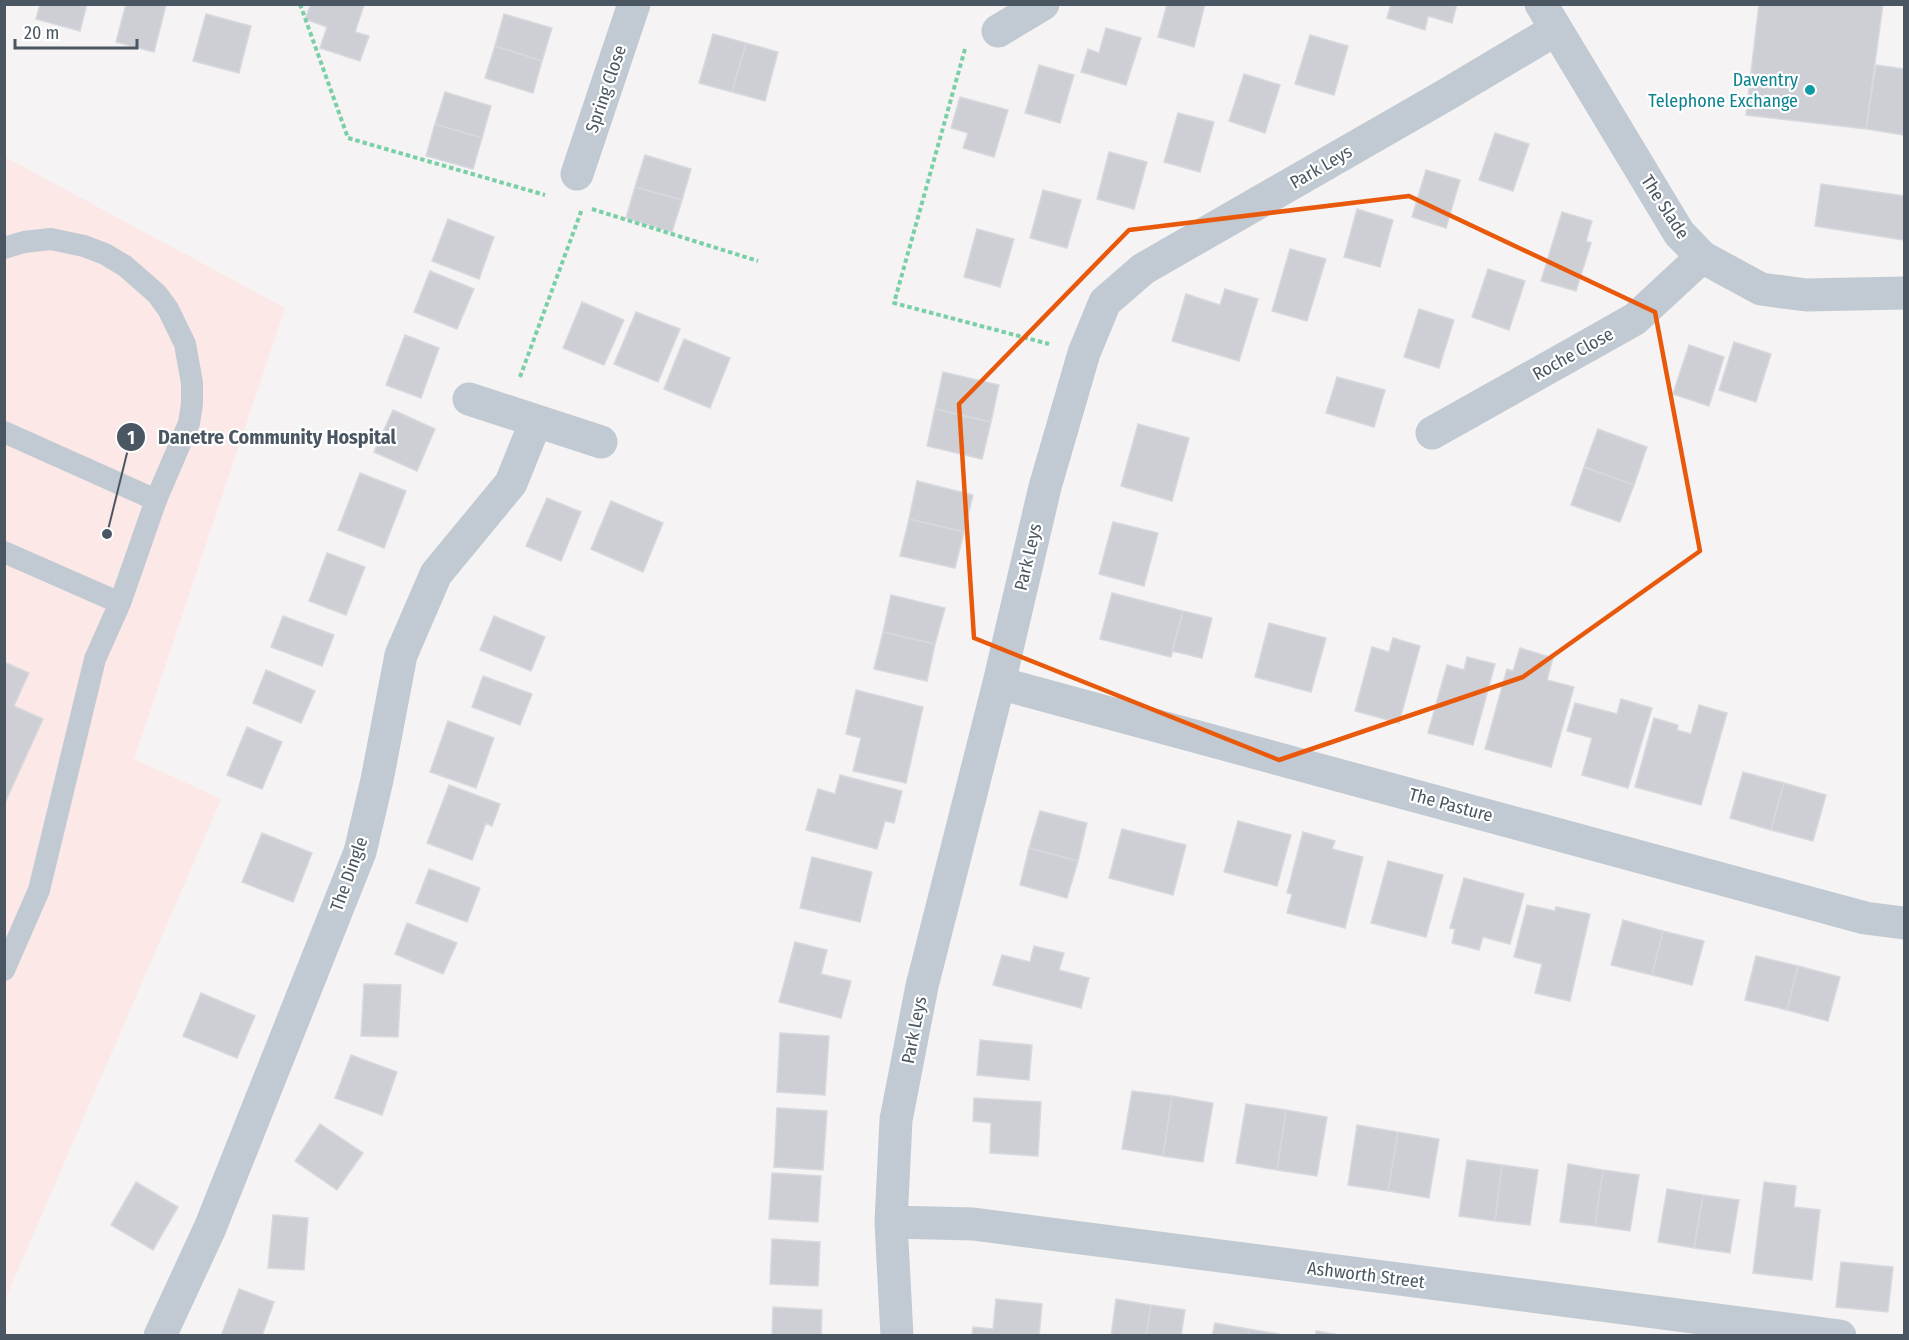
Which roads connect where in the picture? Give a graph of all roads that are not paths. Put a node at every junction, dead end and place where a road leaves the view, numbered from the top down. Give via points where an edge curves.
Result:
1 (634, 4) edge
2 (1043, 4) edge
3 (1548, 17) edge
4 (998, 31) dead end
5 (571, 187) road end
6 (4, 248) edge
7 (1702, 257) junction
8 (1905, 293) edge
9 (469, 399) dead end
10 (521, 416) junction
11 (4, 432) edge
12 (1432, 433) dead end
13 (601, 442) dead end
14 (156, 500) junction
15 (4, 552) edge
16 (120, 603) junction
17 (999, 682) junction
18 (1905, 923) edge
19 (4, 970) edge
20 (891, 1222) junction
21 (160, 1335) edge
22 (897, 1335) edge
23 (1840, 1335) edge

1 - 5 street, Spring Close
2 - 4 street
3 - 7 street, The Slade via 1679,232
3 - 17 street, Park Leys via 1444,96 1143,269 1105,302 1084,353 1045,488
6 - 14 lane via 51,239 84,246 133,272 168,309 189,362 192,404 181,445
7 - 8 street, The Slade via 1761,289 1806,295
7 - 12 street, Roche Close via 1635,319
9 - 10 street
10 - 13 street
10 - 21 street, The Dingle via 511,483 436,574 401,656 360,852 210,1228
11 - 14 lane
14 - 16 lane
15 - 16 lane
16 - 19 lane via 95,659 39,890
17 - 18 street, The Pasture via 1865,918
17 - 20 street, Park Leys via 918,1008 896,1120
20 - 22 street, Park Leys
20 - 23 street, Ashworth Street via 973,1224

